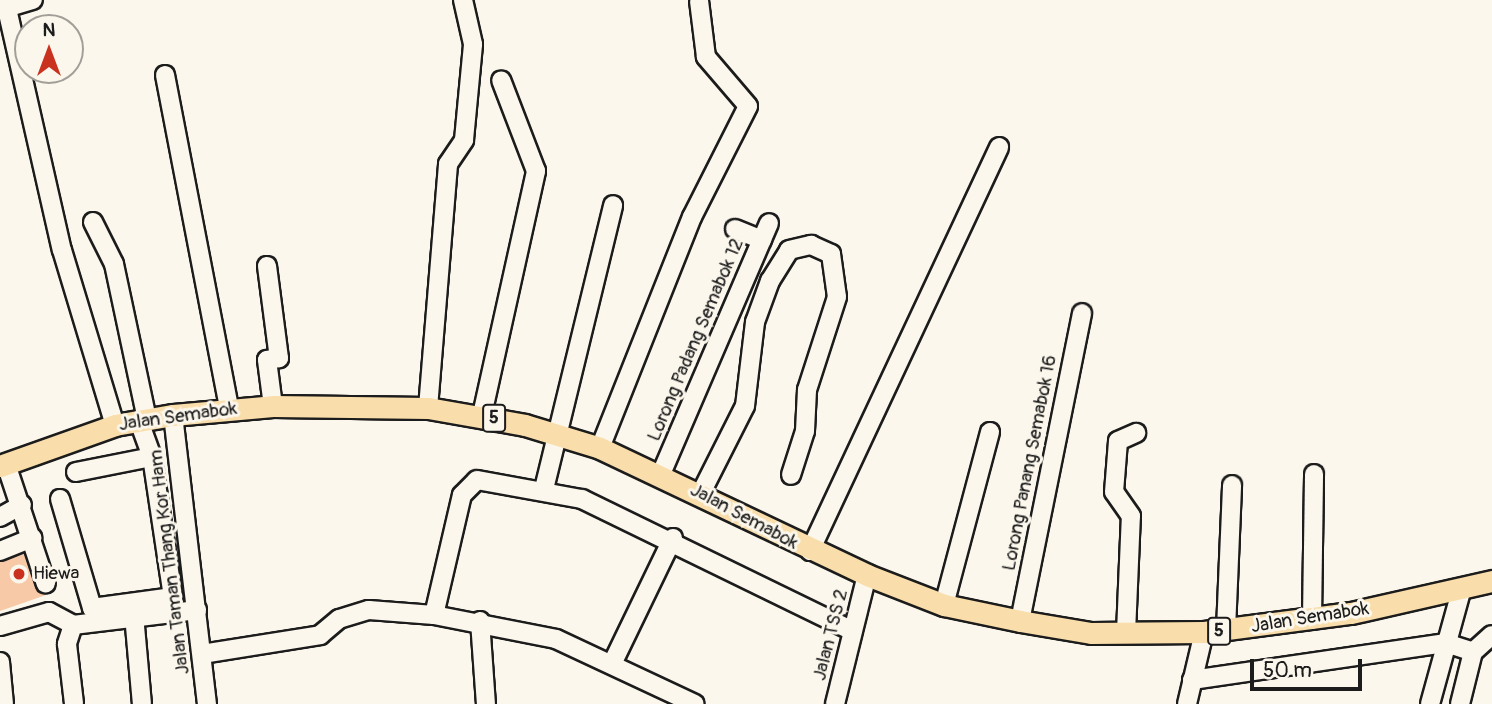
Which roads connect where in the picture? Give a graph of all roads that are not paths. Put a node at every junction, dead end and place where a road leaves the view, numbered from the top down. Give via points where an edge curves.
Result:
1 (33, 0) edge
2 (463, 0) edge
3 (699, 1) edge
4 (5, 4) edge
5 (164, 75) dead end
6 (500, 80) dead end
7 (999, 147) dead end
8 (613, 205) dead end
9 (93, 222) dead end
10 (769, 223) dead end
11 (735, 229) dead end
12 (762, 240) junction
13 (267, 267) dead end
14 (1082, 313) dead end
15 (273, 406) junction
16 (229, 408) junction
17 (428, 408) junction
18 (173, 415) junction
19 (482, 415) junction
20 (143, 420) junction
21 (115, 425) junction
22 (990, 432) dead end
23 (559, 433) junction
24 (1136, 433) dead end
25 (600, 448) junction
26 (152, 457) junction
27 (3, 465) edge
28 (76, 472) dead end
29 (661, 474) junction
30 (1314, 474) dead end
31 (791, 475) dead end
32 (1232, 485) dead end
33 (544, 489) junction
34 (701, 493) junction
35 (60, 499) dead end
36 (22, 505) junction
37 (0, 517) edge
38 (32, 538) junction
39 (673, 538) junction
40 (0, 551) edge
41 (810, 551) junction
42 (867, 576) junction
43 (1492, 581) edge
44 (46, 584) dead end
45 (1462, 588) junction
46 (944, 605) junction
47 (197, 610) junction
48 (134, 615) junction
49 (434, 615) junction
50 (1312, 620) junction
51 (480, 621) junction
52 (1020, 621) junction
53 (73, 625) junction
54 (0, 626) edge
55 (1226, 630) junction
56 (852, 631) junction
57 (1204, 632) junction
58 (1126, 633) junction
59 (1492, 635) edge
60 (1448, 636) junction
61 (1473, 652) junction
62 (202, 654) junction
63 (0, 662) edge
64 (612, 664) junction
65 (1194, 672) junction
66 (4, 704) edge
67 (74, 704) edge
68 (142, 704) edge
69 (207, 704) edge
70 (486, 704) edge
71 (695, 704) edge
72 (835, 704) edge
73 (1187, 704) edge
74 (1430, 704) edge
75 (1460, 704) edge

1 - 4 street
2 - 17 street via 473,44 464,139 448,164
3 - 25 street via 706,57 748,106 692,217
4 - 21 street via 62,250
5 - 16 street
6 - 19 street via 536,171
7 - 41 street
8 - 23 street
9 - 20 street via 114,264
10 - 12 street, Lorong Padang Semabok 12
11 - 12 street
12 - 29 street, Lorong Padang Semabok 12
13 - 15 street via 279,358 267,360
14 - 52 street, Lorong Panang Semabok 16
15 - 16 main road, Jalan Semabok / 5
15 - 17 main road, Jalan Semabok / 5
16 - 18 main road, Jalan Semabok / 5
17 - 19 main road, Jalan Semabok / 5
18 - 20 main road, Jalan Semabok / 5
18 - 47 street, Jalan Taman Thang Kor Ham
19 - 23 main road, Jalan Semabok / 5
20 - 21 main road, Jalan Semabok / 5
20 - 26 street
21 - 27 main road, Jalan Semabok / 5
22 - 46 street
23 - 25 main road, Jalan Semabok / 5
23 - 33 street
24 - 58 street via 1118,441 1114,492 1131,516
25 - 29 main road, Jalan Semabok / 5
26 - 28 street
26 - 35 street via 173,597 92,608
27 - 36 street
29 - 34 main road, Jalan Semabok / 5
30 - 50 street
31 - 34 street via 805,431 807,390 837,297 831,254 811,245 789,250 770,281 755,322 746,406
32 - 55 street
33 - 39 street
33 - 49 street via 477,480 462,495
34 - 41 main road, Jalan Semabok / 5
36 - 37 street
36 - 38 street
38 - 40 street
38 - 44 street
39 - 56 street
39 - 64 street
41 - 42 main road, Jalan Semabok / 5
42 - 46 main road, Jalan Semabok / 5
42 - 56 street, Jalan TSS 2
43 - 45 main road, Jalan Semabok / 5
45 - 50 main road, Jalan Semabok / 5
45 - 60 street
46 - 52 main road, Jalan Semabok / 5
47 - 48 street
47 - 62 street, Jalan Taman Thang Kor Ham
48 - 53 street
48 - 68 street
49 - 51 street
49 - 62 street via 369,610 339,619 320,635
50 - 55 main road, Jalan Semabok / 5
51 - 64 street via 556,639
51 - 70 street
52 - 58 main road, Jalan Semabok / 5
53 - 54 street via 49,612
53 - 67 street via 67,643
55 - 57 main road, Jalan Semabok / 5
56 - 72 street, Jalan TSS 2
57 - 58 main road, Jalan Semabok / 5
57 - 65 street
59 - 61 street
60 - 61 street
60 - 65 street
60 - 74 street
61 - 75 street
62 - 69 street, Jalan Taman Thang Kor Ham
63 - 66 street
64 - 71 street
65 - 73 street

